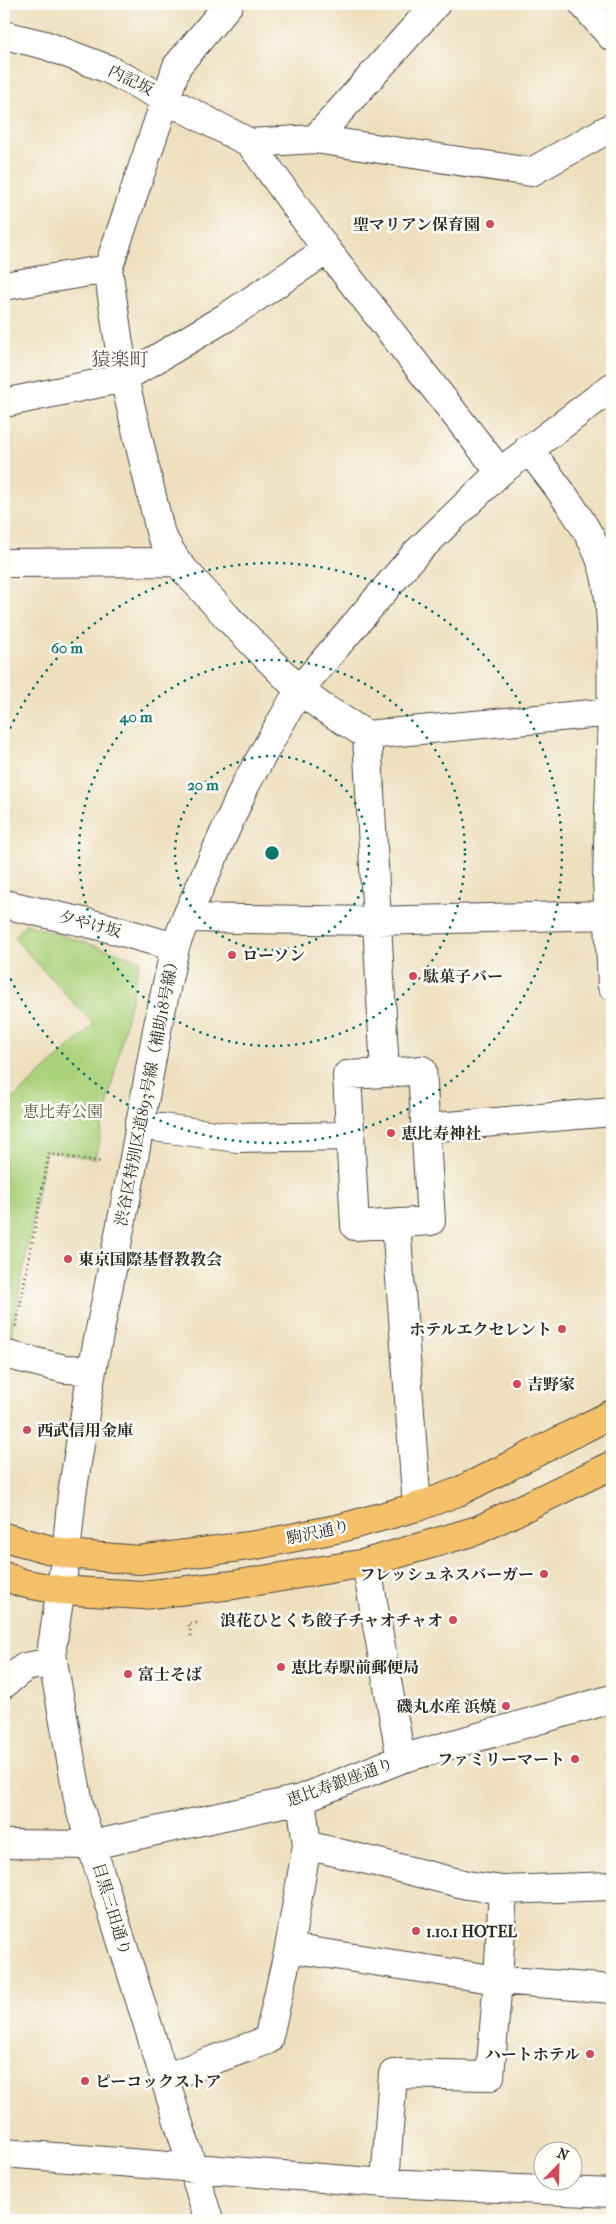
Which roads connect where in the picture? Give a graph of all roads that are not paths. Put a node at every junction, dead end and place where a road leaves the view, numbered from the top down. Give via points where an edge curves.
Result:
1 (229, 4) edge
2 (436, 4) edge
3 (583, 4) edge
4 (4, 35) edge
5 (612, 37) edge
6 (167, 98) junction
7 (612, 127) edge
8 (315, 139) junction
9 (250, 143) junction
10 (328, 250) junction
11 (108, 269) junction
12 (4, 286) edge
13 (124, 378) junction
14 (612, 387) edge
15 (4, 403) edge
16 (528, 449) junction
17 (500, 472) junction
18 (177, 562) junction
19 (4, 563) edge
20 (299, 690) junction
21 (612, 712) edge
22 (367, 735) junction
23 (610, 878) edge
24 (4, 904) edge
25 (607, 915) junction
26 (186, 918) junction
27 (376, 921) junction
28 (175, 947) junction
29 (612, 986) edge
30 (384, 1072) junction
31 (612, 1112) edge
32 (139, 1125) junction
33 (425, 1128) junction
34 (350, 1136) junction
35 (396, 1224) junction
36 (7, 1355) edge
37 (92, 1370) junction
38 (612, 1414) edge
39 (612, 1465) edge
40 (417, 1507) junction
41 (4, 1537) edge
42 (66, 1554) junction
43 (366, 1562) junction
44 (4, 1576) edge
45 (59, 1590) junction
46 (53, 1662) junction
47 (4, 1684) edge
48 (611, 1705) edge
49 (401, 1760) junction
50 (301, 1800) junction
51 (4, 1844) edge
52 (92, 1845) junction
53 (308, 1845) junction
54 (612, 1886) edge
55 (502, 1890) junction
56 (289, 1948) junction
57 (498, 1980) junction
58 (612, 1989) edge
59 (164, 2078) junction
60 (4, 2153) edge
61 (192, 2169) junction
62 (385, 2183) junction
63 (612, 2193) edge
64 (209, 2220) edge

1 - 6 street via 177,66
2 - 8 street
3 - 5 street
4 - 6 street, 内記坂 via 45,45 108,69
6 - 9 street, 内記坂
6 - 11 street
7 - 8 street via 531,172
8 - 9 street
9 - 10 street
10 - 13 street via 225,318
10 - 17 street
11 - 12 street
11 - 13 street
13 - 15 street
13 - 18 street via 162,535
14 - 16 street, 渋谷区特別区道893号線（補助18号線）
16 - 17 street, 渋谷区特別区道893号線（補助18号線）
16 - 21 street via 550,475 589,536 605,572 610,607
17 - 20 street, 渋谷区特別区道893号線（補助18号線） via 417,552
18 - 19 street
18 - 20 street
20 - 22 street
20 - 26 street, 渋谷区特別区道893号線（補助18号線） via 246,784
21 - 22 street
21 - 23 street
22 - 27 street
23 - 25 street
24 - 28 street, 夕やけ坂
25 - 27 street
25 - 29 street
26 - 27 street
26 - 28 street, 渋谷区特別区道893号線（補助18号線）
27 - 30 street
28 - 32 street, 渋谷区特別区道893号線（補助18号線）
30 - 33 street via 422,1070
30 - 34 street via 347,1075
31 - 33 street
32 - 34 street via 238,1138
32 - 37 street, 渋谷区特別区道893号線（補助18号線）
33 - 35 street via 431,1221
34 - 35 street via 355,1226
35 - 40 street
36 - 37 street via 65,1369
37 - 42 street, 渋谷区特別区道893号線（補助18号線）
38 - 40 main road, 駒沢通り via 499,1473
39 - 43 main road via 478,1530
40 - 42 main road, 駒沢通り via 342,1528 256,1545 139,1560
41 - 42 main road, 駒沢通り
42 - 45 street, 渋谷区特別区道893号線（補助18号線）
43 - 45 main road via 233,1585 142,1595
43 - 49 street
44 - 45 main road
45 - 46 street, 目黒三田通り
46 - 47 street via 25,1667
46 - 52 street, 目黒三田通り via 80,1809
48 - 49 street, 恵比寿銀座通り
49 - 50 street, 恵比寿銀座通り
50 - 52 street, 恵比寿銀座通り
50 - 53 street
51 - 52 street, 恵比寿銀座通り
52 - 59 street, 目黒三田通り
53 - 55 street via 467,1885
53 - 56 street
54 - 55 street
55 - 57 street
56 - 57 street
56 - 59 street via 268,2040
57 - 58 street
57 - 62 street via 490,2076 393,2074
59 - 61 street, 目黒三田通り
60 - 61 street
61 - 62 street
61 - 64 street, 目黒三田通り
62 - 63 street

